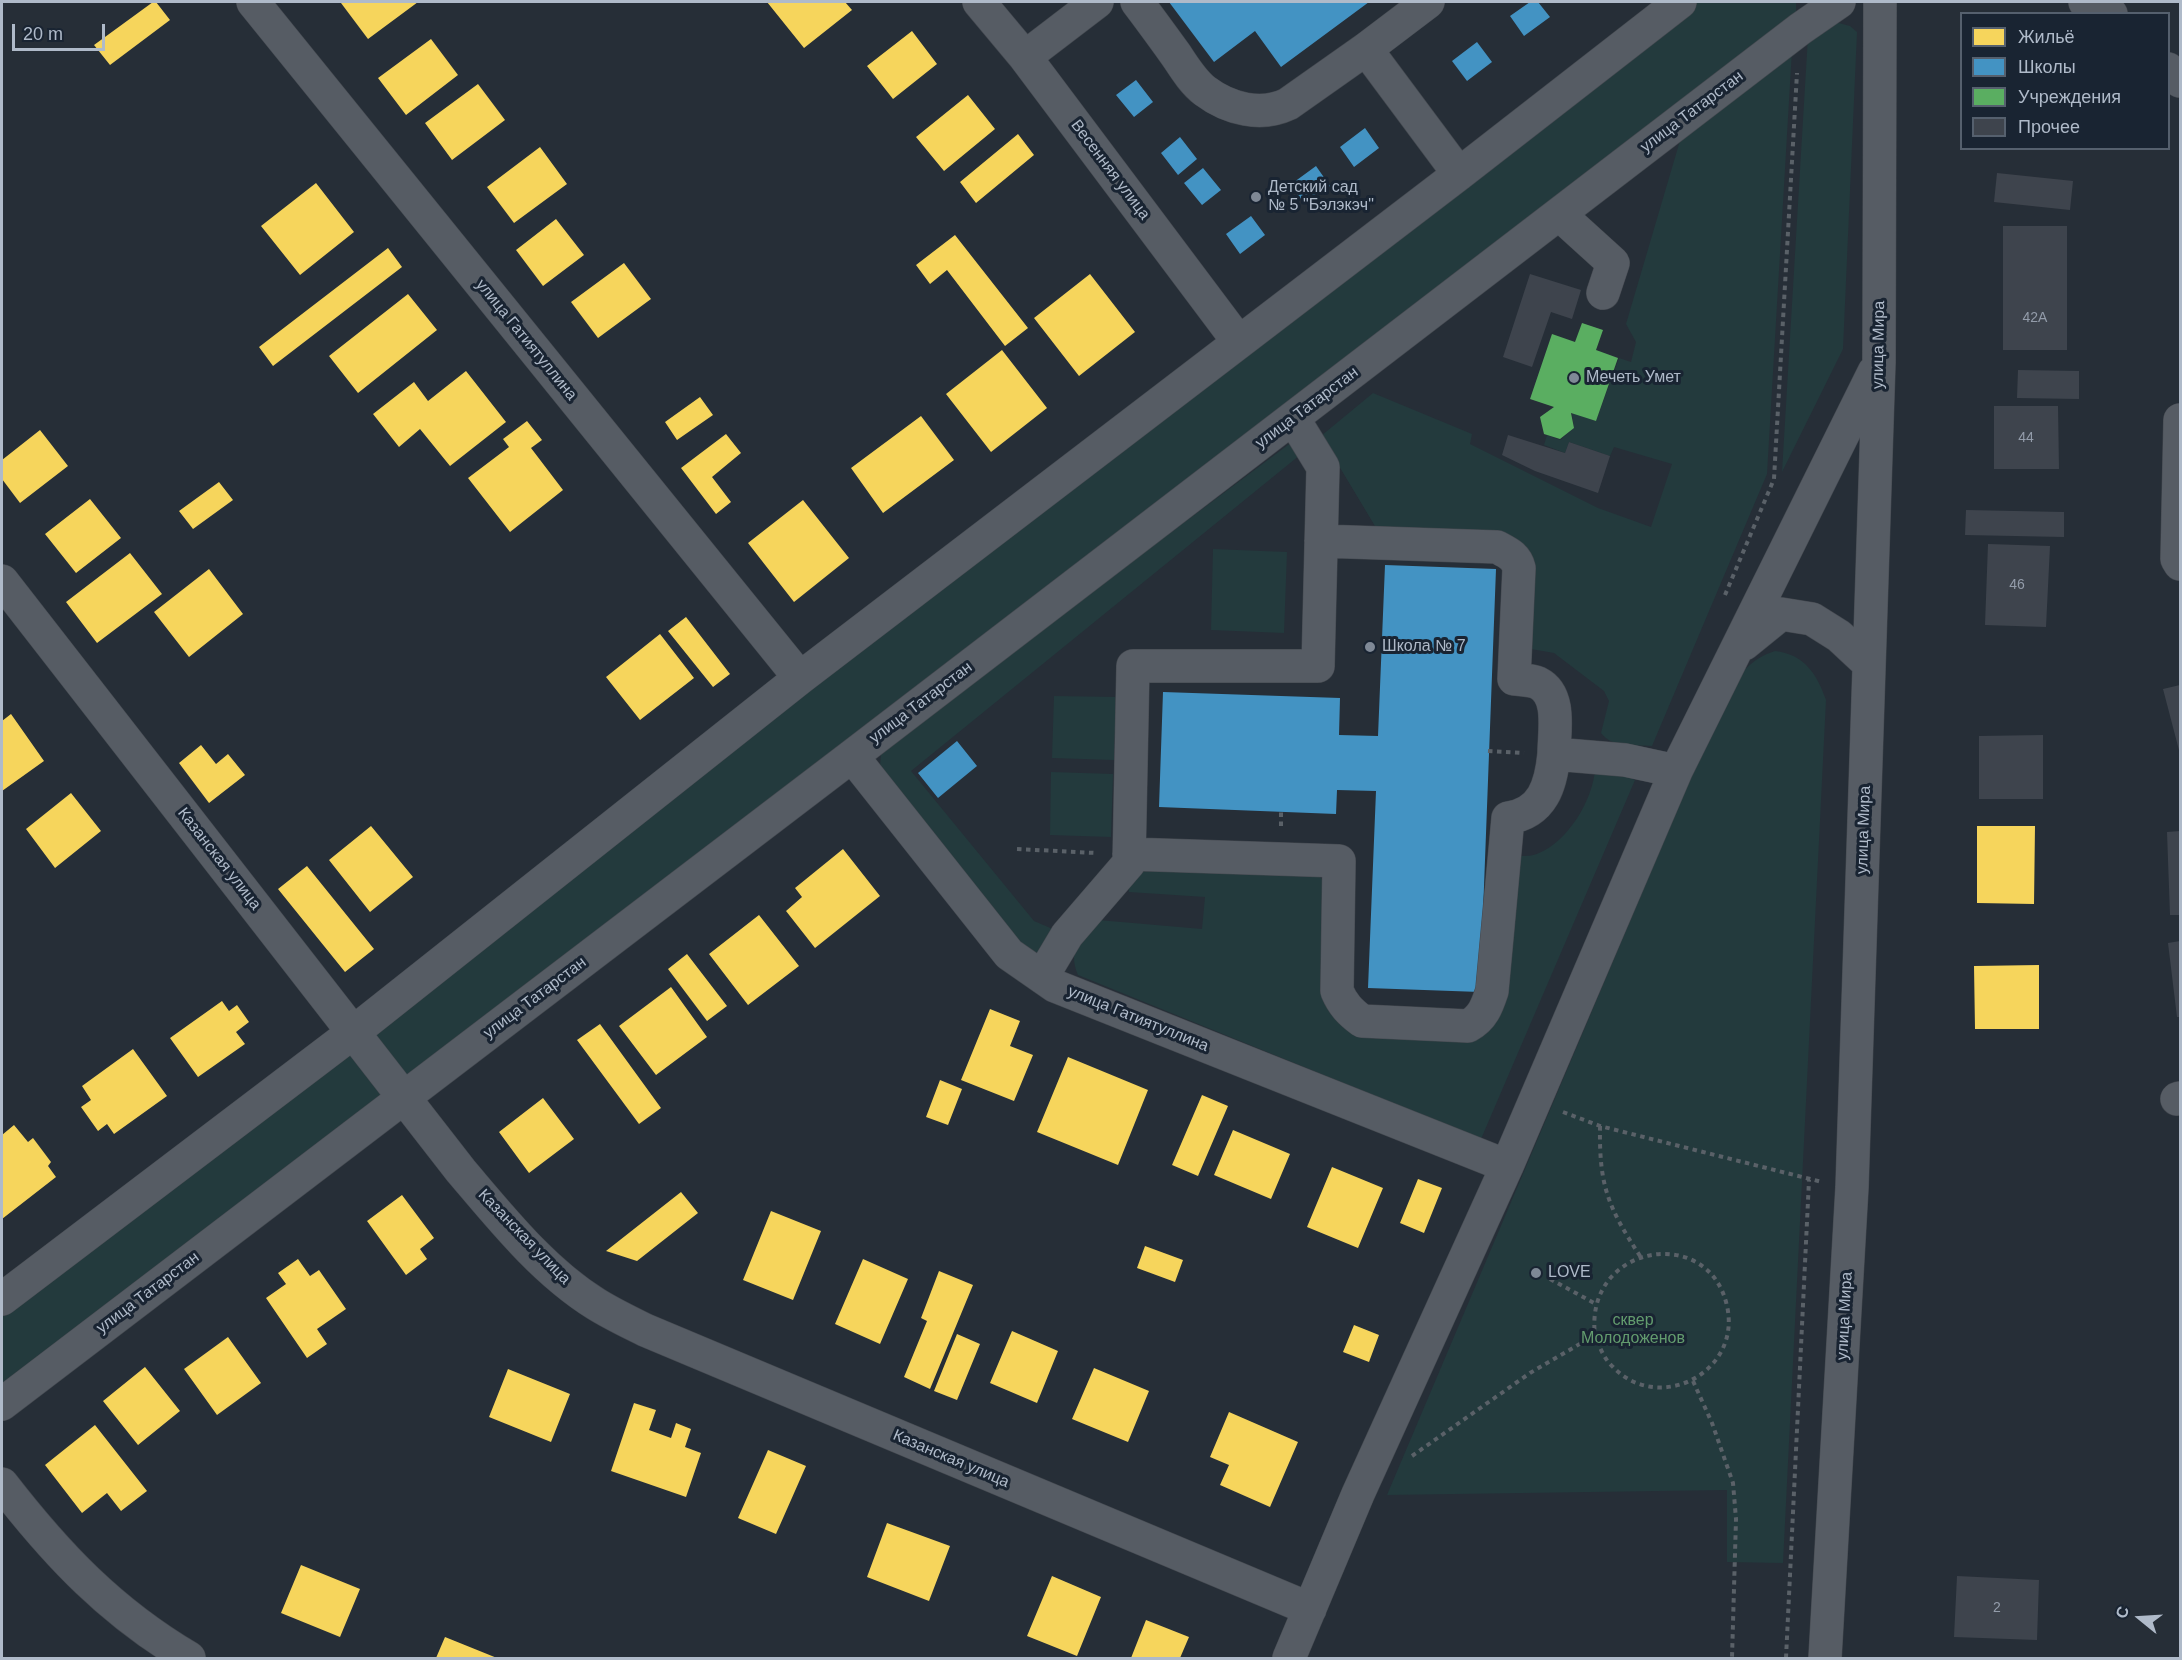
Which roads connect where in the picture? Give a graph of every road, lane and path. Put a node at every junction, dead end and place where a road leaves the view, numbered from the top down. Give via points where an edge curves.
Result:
1 (253, 2) edge
2 (979, 2) edge
3 (1097, 2) edge
4 (1137, 2) edge
5 (1428, 2) edge
6 (1680, 2) edge
7 (1839, 2) edge
8 (1880, 2) edge
9 (2085, 2) edge
10 (2107, 12) edge
11 (1800, 29) junction
12 (1366, 48) junction
13 (1025, 57) junction
14 (2170, 70) edge
15 (2181, 81) edge
16 (1459, 174) junction
17 (1559, 214) junction
18 (1603, 293) dead end
19 (1239, 341) junction
20 (1879, 362) junction
21 (1293, 418) junction
22 (2181, 420) edge
23 (1321, 541) junction
24 (2181, 564) edge
25 (2, 581) edge
26 (1722, 600) dead end
27 (1736, 651) junction
28 (1869, 664) junction
29 (800, 678) junction
30 (1554, 754) junction
31 (852, 756) junction
32 (1676, 771) junction
33 (1017, 849) dead end
34 (1129, 854) junction
35 (1042, 977) junction
36 (355, 1031) junction
37 (404, 1098) junction
38 (1534, 1101) junction
39 (1600, 1126) junction
40 (1507, 1166) junction
41 (1809, 1180) junction
42 (1852, 1187) junction
43 (1640, 1256) junction
44 (1550, 1279) dead end
45 (2, 1299) edge
46 (1596, 1304) junction
47 (1595, 1335) junction
48 (1693, 1381) junction
49 (2, 1404) edge
50 (1404, 1462) dead end
51 (2, 1484) edge
52 (1310, 1609) junction
53 (189, 1659) edge
54 (1289, 1659) edge
55 (1732, 1659) edge
56 (1786, 1659) edge
57 (1825, 1659) edge

1 - 29 street, улица Гатиятуллина
2 - 13 street, Весенняя улица
3 - 13 street
4 - 12 street via 1204,90 1228,105 1254,111 1274,111 1288,104
5 - 12 street
6 - 16 street
7 - 11 street, улица Татарстан
8 - 20 street, улица Мира
9 - 10 street
11 - 17 street, улица Татарстан
11 - 26 path via 1774,479
12 - 16 street
13 - 19 street, Весенняя улица
14 - 15 street
16 - 19 street
17 - 18 street via 1613,263
17 - 21 street, улица Татарстан
19 - 29 street
20 - 27 street
20 - 28 street, улица Мира
21 - 23 street via 1323,467
21 - 31 street, улица Татарстан
22 - 24 street via 2177,559
23 - 30 street via 1497,547 1517,560 1514,679 1537,682 1549,691 1554,703
23 - 34 street via 1318,666 1133,666
25 - 36 street, Казанская улица
27 - 28 street via 1781,614 1812,619 1839,636
27 - 32 street
28 - 42 street, улица Мира
29 - 36 street
30 - 32 street via 1625,760
30 - 34 street via 1552,775 1538,805 1521,816 1508,818 1492,991 1486,1009 1468,1026 1362,1021 1342,1003 1337,992 1339,861
31 - 35 street, улица Гатиятуллина via 1009,954
31 - 37 street, улица Татарстан
32 - 38 street
33 - 34 path
34 - 35 street via 1129,863 1067,935
35 - 40 street, улица Гатиятуллина via 1055,986
36 - 37 street, Казанская улица
36 - 45 street
37 - 49 street, улица Татарстан
37 - 52 street, Казанская улица via 502,1219 565,1281 595,1303 645,1330
38 - 39 path
38 - 40 street
39 - 41 path
39 - 43 path via 1600,1156 1608,1200
40 - 52 street
41 - 42 path
41 - 56 path
42 - 57 street, улица Мира
43 - 46 path via 1620,1267 1605,1284
43 - 48 path via 1663,1253 1685,1257 1704,1269 1719,1286 1728,1307 1722,1350 1710,1368
44 - 46 path
46 - 47 path
47 - 48 path via 1612,1367 1629,1380 1650,1388 1672,1388
47 - 50 path via 1530,1373
48 - 55 path via 1733,1483 1736,1519
51 - 53 street via 73,1569 116,1608
52 - 54 street

